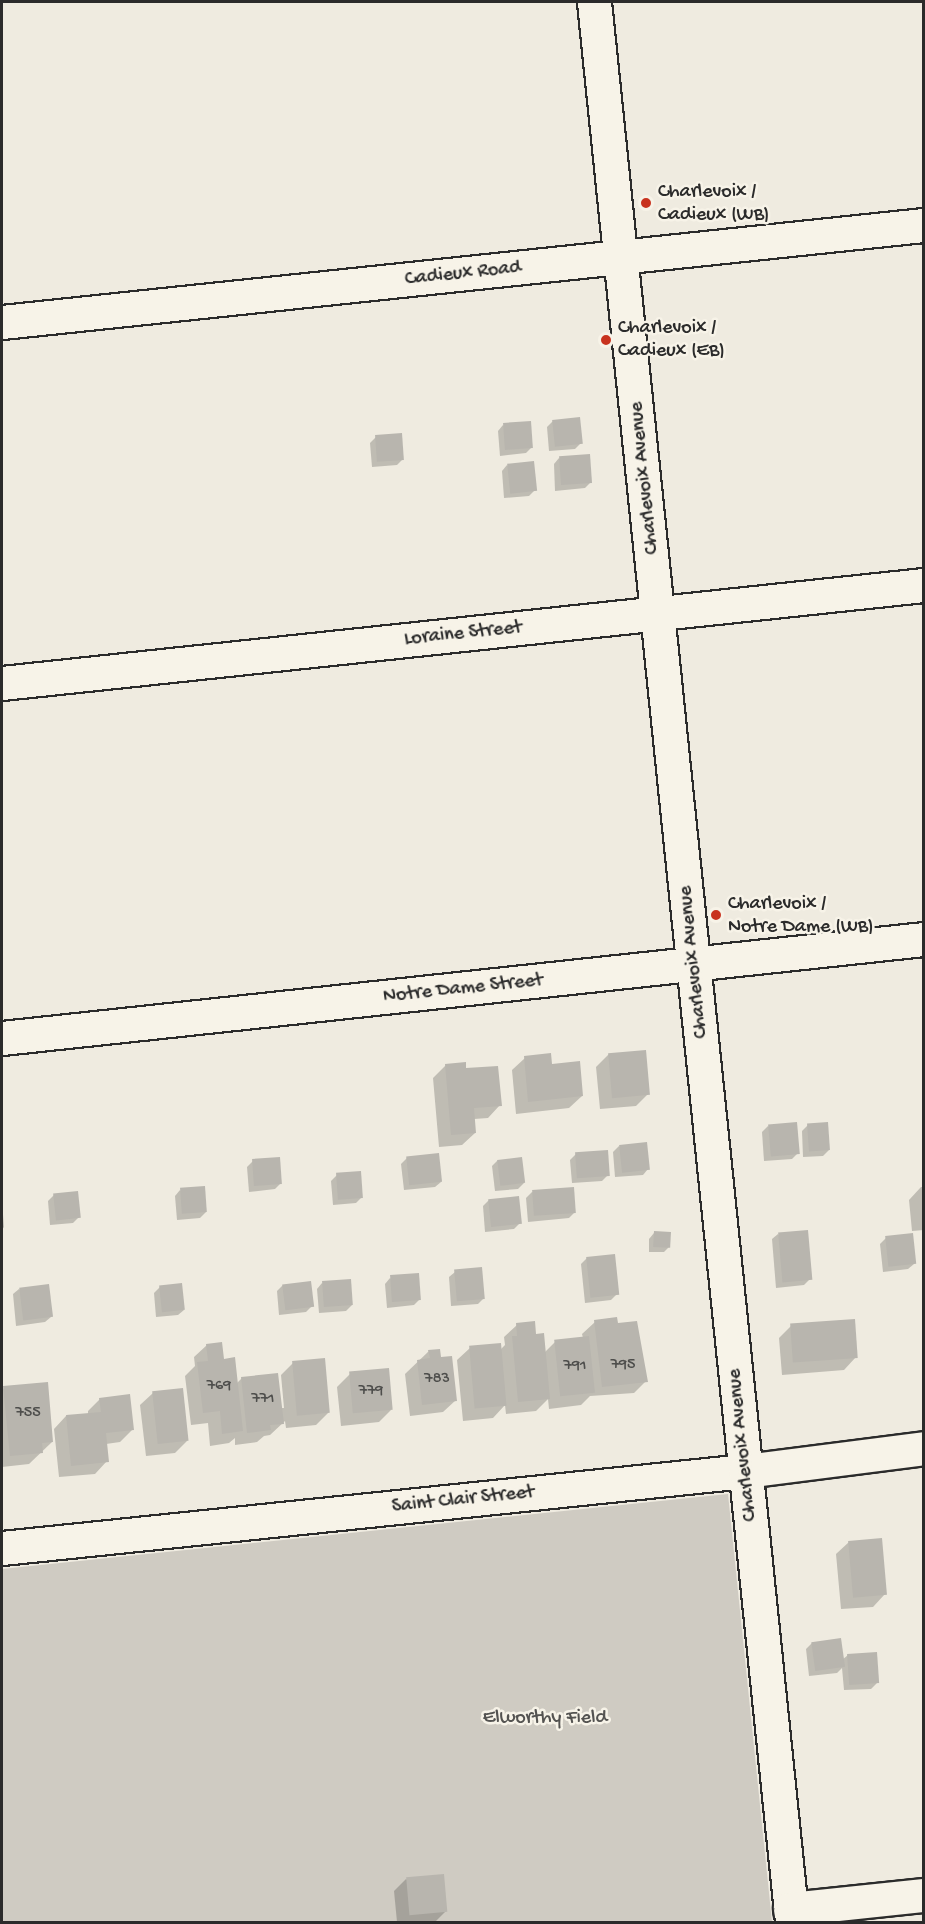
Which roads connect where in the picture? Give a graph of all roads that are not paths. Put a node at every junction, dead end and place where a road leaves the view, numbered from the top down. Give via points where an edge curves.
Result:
1 (594, 2) edge
2 (924, 225) edge
3 (622, 257) junction
4 (2, 322) edge
5 (924, 585) edge
6 (659, 614) junction
7 (2, 683) edge
8 (924, 939) edge
9 (694, 964) junction
10 (2, 1038) edge
11 (924, 1448) edge
12 (745, 1472) junction
13 (2, 1548) edge
14 (924, 1894) edge
15 (791, 1916) edge

1 - 3 street, Charlevoix Avenue
2 - 3 street, Cadieux Road
3 - 4 street, Cadieux Road
3 - 6 street, Charlevoix Avenue
5 - 6 street, Loraine Street
6 - 7 street, Loraine Street
6 - 9 street, Charlevoix Avenue
8 - 9 street, Notre Dame Street
9 - 10 street, Notre Dame Street
9 - 12 street, Charlevoix Avenue
11 - 12 street, Saint Clair Street
12 - 13 street, Saint Clair Street
12 - 15 street, Charlevoix Avenue
14 - 15 street

